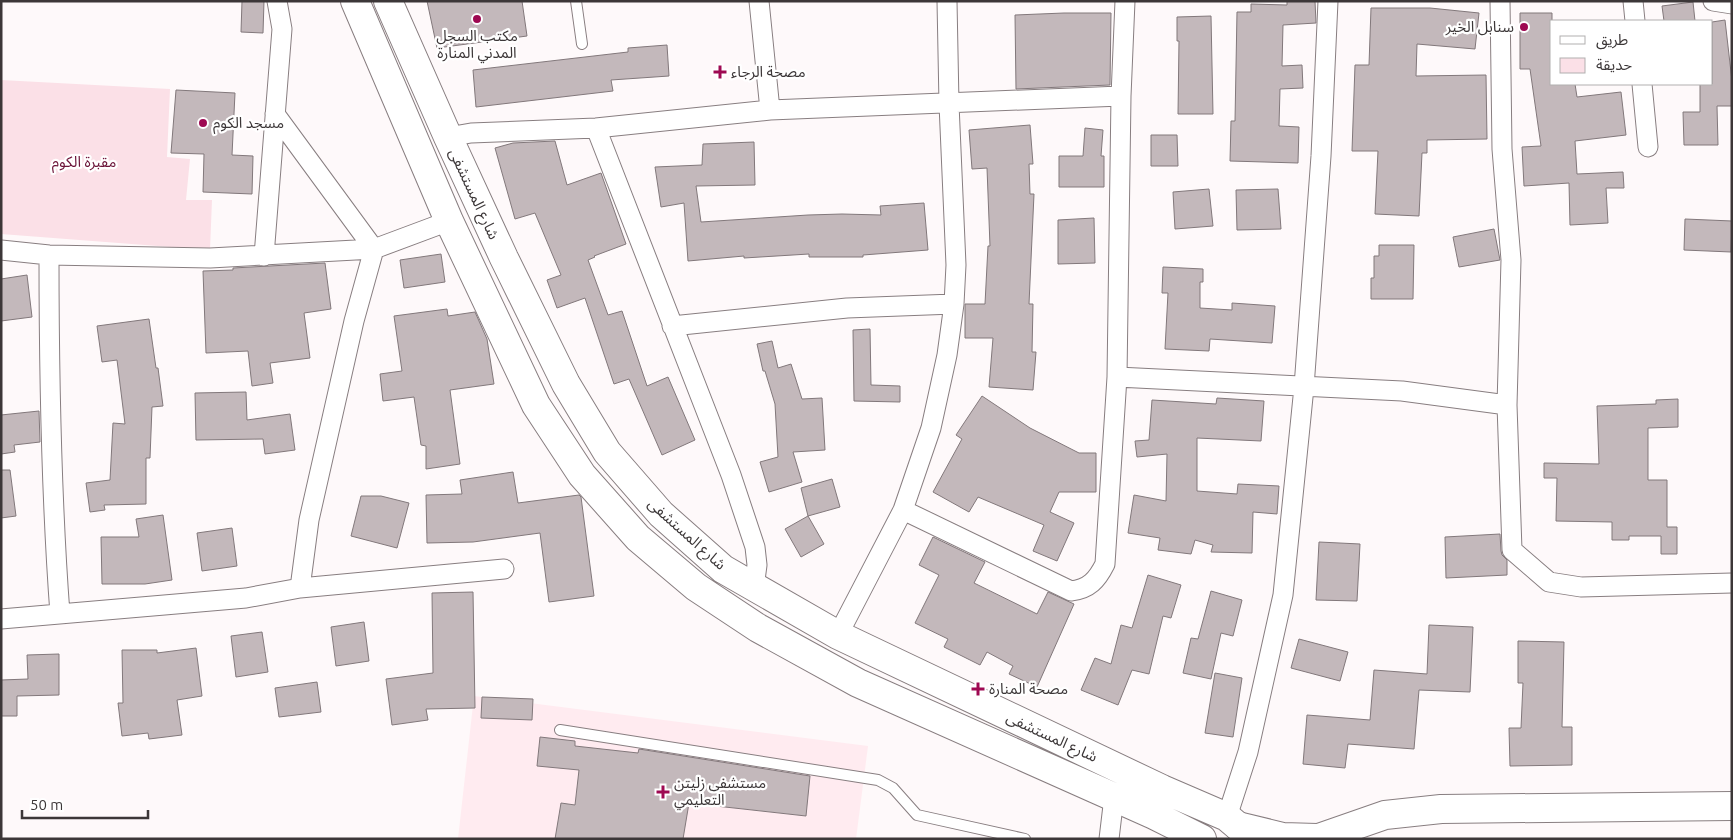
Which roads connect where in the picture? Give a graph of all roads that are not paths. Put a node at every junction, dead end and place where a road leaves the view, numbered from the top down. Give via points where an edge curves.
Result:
1 (277, 1) edge
2 (356, 1) edge
3 (388, 1) edge
4 (576, 1) edge
5 (759, 1) edge
6 (947, 1) edge
7 (1125, 1) edge
8 (1328, 1) edge
9 (1500, 1) edge
10 (1633, 1) edge
11 (1713, 1) edge
12 (1732, 4) edge
13 (1635, 20) edge
14 (582, 44) dead end
15 (1642, 85) edge
16 (1121, 96) junction
17 (949, 104) junction
18 (770, 110) junction
19 (276, 114) junction
20 (596, 128) junction
21 (448, 137) junction
22 (1648, 147) dead end
23 (450, 221) junction
24 (1, 250) edge
25 (374, 250) junction
26 (49, 255) junction
27 (264, 256) junction
28 (954, 304) junction
29 (672, 326) junction
30 (1117, 377) junction
31 (1304, 387) junction
32 (1507, 404) junction
33 (904, 510) junction
34 (504, 569) dead end
35 (1732, 583) edge
36 (300, 588) junction
37 (757, 589) junction
38 (60, 614) junction
39 (1, 619) edge
40 (838, 635) junction
41 (560, 730) dead end
42 (1114, 797) junction
43 (1732, 806) edge
44 (1239, 827) edge
45 (1024, 839) edge
46 (1108, 839) edge
47 (1202, 839) edge
48 (1317, 839) edge

1 - 19 street via 282,29
2 - 23 main road, شارع المستشفى
3 - 21 main road, شارع المستشفى
4 - 14 lane
5 - 18 street
6 - 17 street
7 - 16 street
8 - 31 street via 1321,156
9 - 32 street via 1502,149 1511,260
10 - 13 street
11 - 12 street
15 - 22 street
16 - 17 street
16 - 30 street
17 - 18 street
17 - 28 street via 956,265
18 - 20 street
19 - 25 street
19 - 27 street
20 - 21 street via 471,133
20 - 29 street
21 - 37 main road, شارع المستشفى via 566,384 607,452 661,514 723,568
23 - 25 street
23 - 42 main road, شارع المستشفى via 536,405 582,474 638,538 696,587 758,628 850,678
24 - 26 street
25 - 27 street
25 - 36 street via 354,321 309,520
26 - 27 street
26 - 38 street via 54,535
28 - 29 street via 847,308
28 - 33 street via 931,428
29 - 37 street via 749,526 756,556
30 - 31 street
30 - 33 street via 1105,564 1090,586 1071,591
31 - 32 street via 1402,391
31 - 44 street via 1282,595 1248,752
32 - 35 street via 1512,550 1548,582 1581,586
33 - 40 street
34 - 36 street
36 - 38 street via 246,598
37 - 40 main road, شارع المستشفى
38 - 39 street
40 - 44 main road, شارع المستشفى
41 - 45 lane via 878,780 893,788 917,814
42 - 46 street
42 - 47 main road, شارع المستشفى
43 - 48 main road via 1414,811 1385,815
44 - 48 main road, شارع المستشفى via 1283,837

